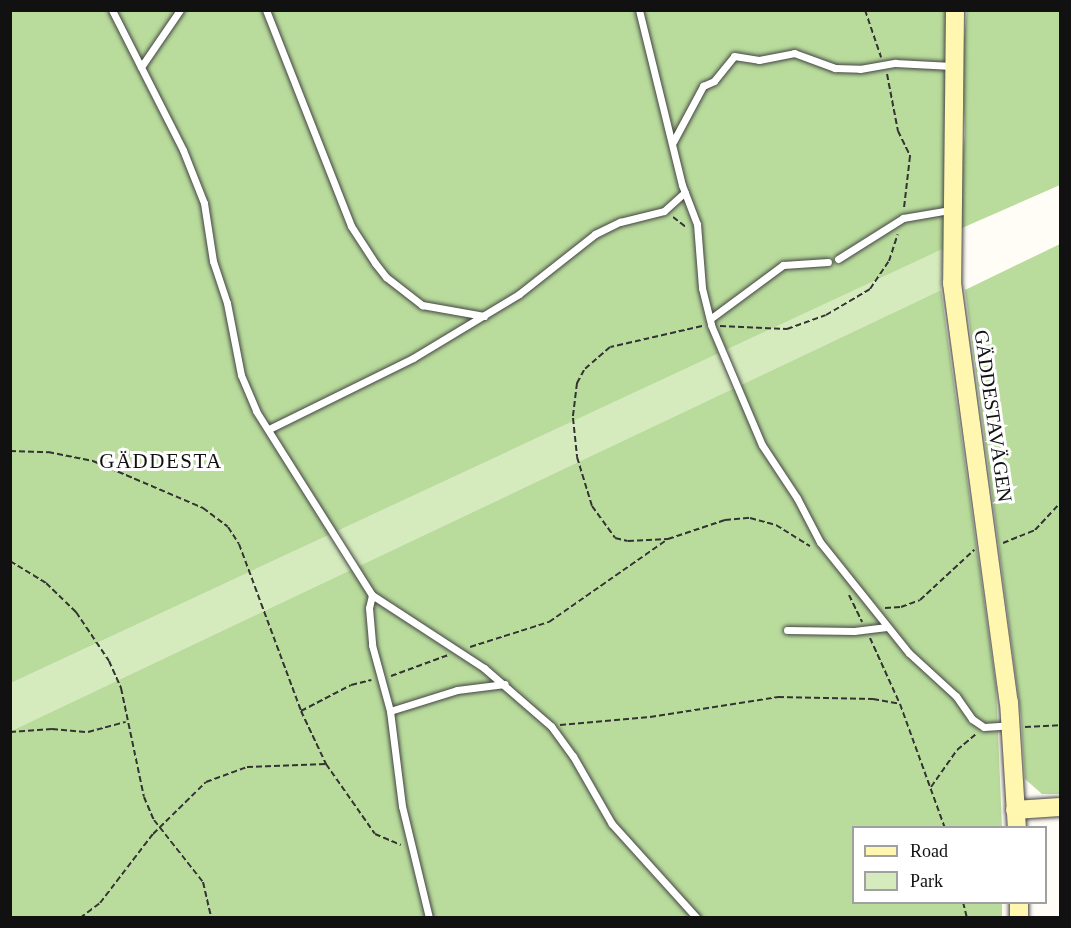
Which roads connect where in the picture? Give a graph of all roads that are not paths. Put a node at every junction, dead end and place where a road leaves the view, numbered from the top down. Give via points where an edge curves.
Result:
1 (112, 10) edge
2 (180, 10) edge
3 (266, 10) edge
4 (639, 10) edge
5 (955, 10) edge
6 (952, 66) junction
7 (141, 67) junction
8 (673, 142) junction
9 (685, 192) junction
10 (950, 210) junction
11 (838, 259) dead end
12 (828, 262) dead end
13 (484, 316) junction
14 (710, 322) junction
15 (269, 429) junction
16 (372, 595) junction
17 (887, 627) junction
18 (787, 630) dead end
19 (505, 684) junction
20 (390, 711) junction
21 (1010, 725) junction
22 (1060, 807) edge
23 (1016, 819) edge
24 (429, 918) edge
25 (697, 918) edge

1 - 7 lane
2 - 7 lane
3 - 13 lane via 351,226 375,262 386,277 422,305
4 - 8 lane
5 - 6 street, GÄDDESTAVÄGEN
6 - 8 lane via 895,63 835,68 794,53 759,60 734,56 714,81 703,86
6 - 10 street, GÄDDESTAVÄGEN
7 - 15 lane via 204,202 213,261 227,303 242,375 256,411
8 - 9 lane
9 - 13 lane via 664,211 601,230
9 - 14 lane via 700,241 702,288
10 - 11 lane via 903,218
10 - 21 street, GÄDDESTAVÄGEN via 952,283
12 - 14 lane via 783,265
13 - 15 lane via 366,384
14 - 17 lane via 762,445 820,542
15 - 16 lane
16 - 19 lane
16 - 20 lane via 369,624
17 - 18 lane
17 - 21 lane via 961,702 972,719 988,726
19 - 20 lane via 457,690
19 - 25 lane via 551,726 612,824
20 - 24 lane via 402,806
21 - 23 street, GÄDDESTAVÄGEN
22 - 23 street

